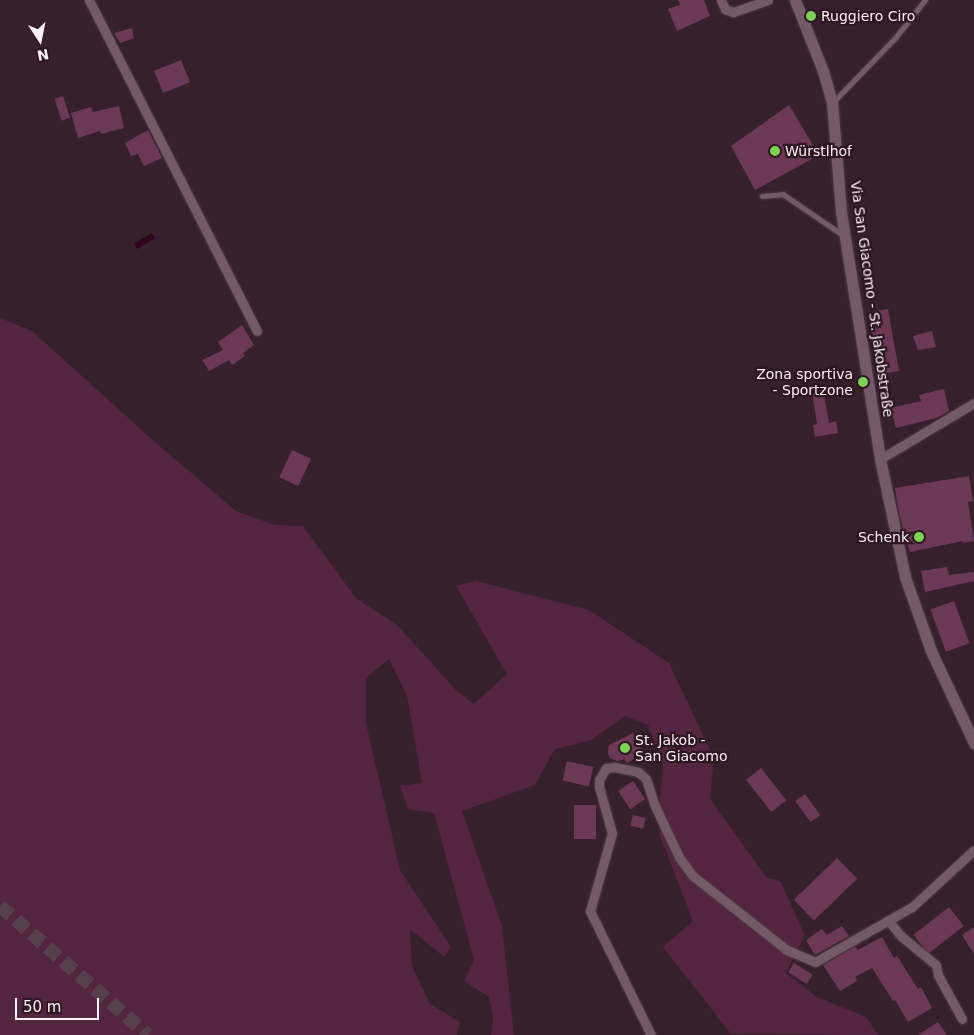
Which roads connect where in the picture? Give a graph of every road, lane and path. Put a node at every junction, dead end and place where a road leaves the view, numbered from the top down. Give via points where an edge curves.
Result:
1 (89, 0) edge
2 (721, 0) edge
3 (768, 0) edge
4 (795, 0) edge
5 (925, 0) edge
6 (832, 102) junction
7 (762, 196) dead end
8 (845, 237) junction
9 (257, 331) dead end
10 (974, 403) edge
11 (880, 459) junction
12 (974, 742) edge
13 (974, 850) edge
14 (888, 920) junction
15 (962, 1019) dead end
16 (651, 1035) edge

1 - 9 street
2 - 3 street via 725,9 733,12
4 - 6 street, Via San Giacomo - St. Jakobstraße
5 - 6 lane via 896,37
6 - 8 street, Via San Giacomo - St. Jakobstraße
7 - 8 lane via 783,194
8 - 11 street, Via San Giacomo - St. Jakobstraße
10 - 11 street
11 - 12 street, Via San Giacomo - St. Jakobstraße via 905,577 931,651
13 - 14 street via 912,907
14 - 15 street via 901,936 936,965 938,975
14 - 16 street via 815,962 793,954 693,876 654,804 646,779 638,772 606,768 599,787 612,833 590,911

